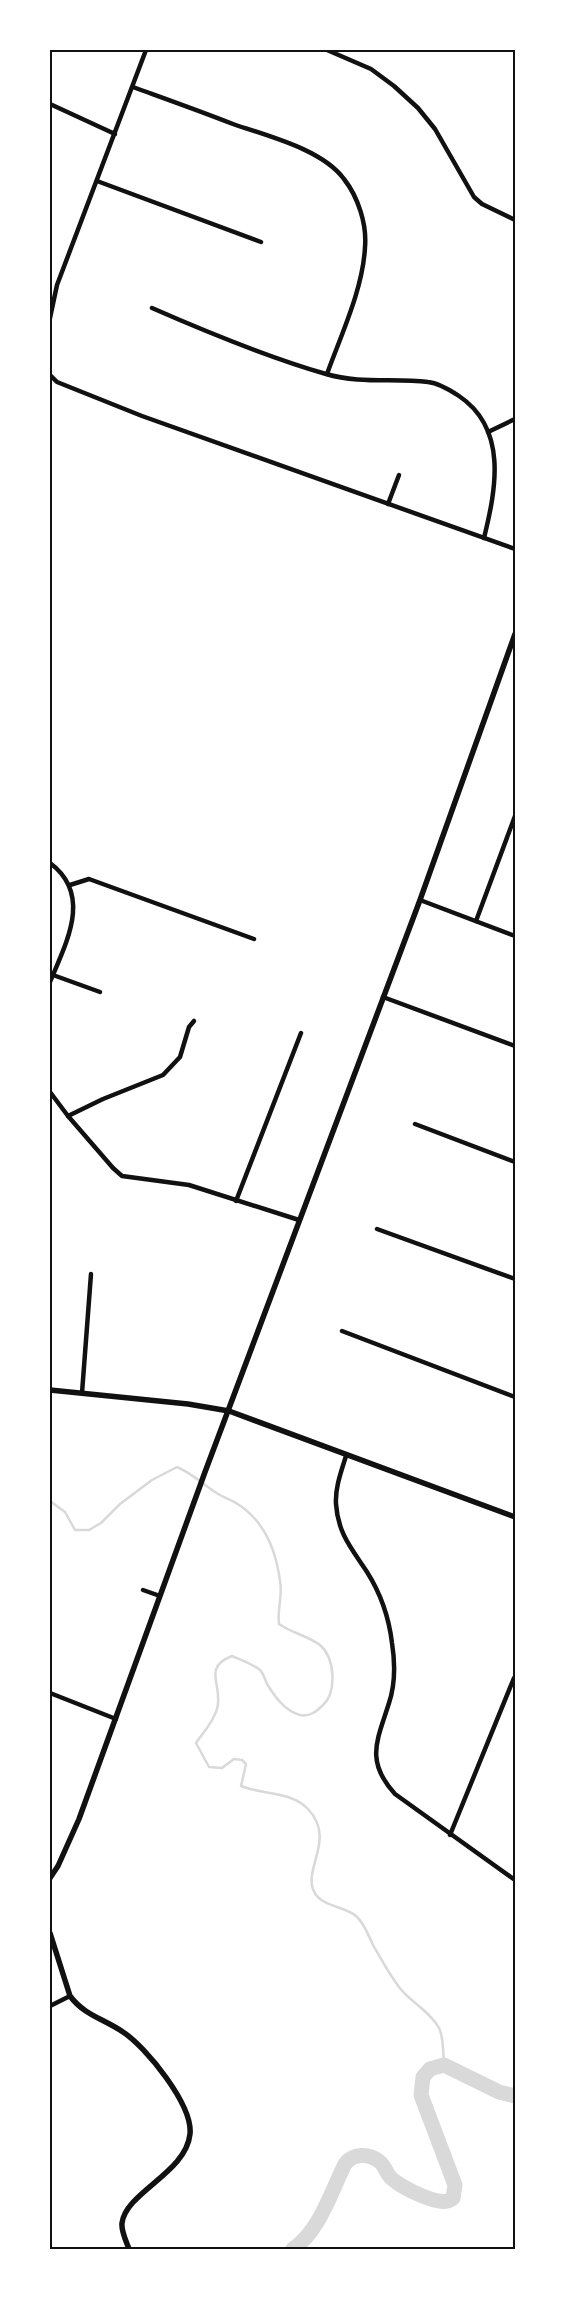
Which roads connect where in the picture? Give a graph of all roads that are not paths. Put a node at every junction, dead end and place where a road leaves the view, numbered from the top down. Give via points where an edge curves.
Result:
1 (146, 50) edge
2 (327, 50) edge
3 (133, 87) junction
4 (50, 104) edge
5 (115, 134) junction
6 (97, 181) junction
7 (515, 220) edge
8 (261, 242) dead end
9 (152, 308) dead end
10 (50, 318) edge
11 (327, 374) junction
12 (50, 375) edge
13 (515, 419) edge
14 (488, 432) junction
15 (399, 475) dead end
16 (388, 504) junction
17 (484, 538) junction
18 (515, 549) edge
19 (515, 634) edge
20 (515, 816) edge
21 (50, 863) edge
22 (70, 885) junction
23 (420, 900) junction
24 (476, 921) junction
25 (515, 936) edge
26 (254, 939) dead end
27 (53, 976) junction
28 (50, 982) edge
29 (100, 992) dead end
30 (383, 997) junction
31 (194, 1021) dead end
32 (301, 1033) dead end
33 (515, 1046) edge
34 (50, 1092) edge
35 (68, 1116) junction
36 (415, 1124) dead end
37 (515, 1162) edge
38 (236, 1202) junction
39 (299, 1220) junction
40 (377, 1229) dead end
41 (91, 1274) dead end
42 (515, 1279) edge
43 (342, 1331) dead end
44 (50, 1390) edge
45 (82, 1393) junction
46 (515, 1397) edge
47 (229, 1411) junction
48 (346, 1456) junction
49 (515, 1517) edge
50 (142, 1590) dead end
51 (160, 1596) junction
52 (514, 1678) edge
53 (50, 1692) edge
54 (116, 1719) junction
55 (450, 1835) junction
56 (50, 1878) edge
57 (515, 1880) edge
58 (50, 1933) edge
59 (70, 1996) junction
60 (50, 2006) edge
61 (128, 2249) edge

1 - 3 street
2 - 7 street via 361,63 394,86 418,108 434,129 474,197
3 - 5 street
3 - 11 street via 300,148 331,166 344,179 358,205 366,245 358,285
4 - 5 street
5 - 6 street
6 - 8 street
6 - 10 street via 57,285
9 - 11 street via 233,342
11 - 14 street via 368,380 430,382 447,388 473,407
12 - 16 street via 57,382 142,416
13 - 14 street
14 - 17 street via 496,477
15 - 16 street
16 - 17 street
17 - 18 street
19 - 23 street
20 - 24 street
21 - 22 street
22 - 26 street via 89,879
22 - 27 street via 74,920
23 - 24 street
23 - 30 street
24 - 25 street
27 - 28 street
27 - 29 street
30 - 33 street
30 - 39 street
31 - 35 street via 180,1057 163,1075
32 - 38 street
34 - 35 street
35 - 38 street via 122,1176 189,1186
36 - 37 street
38 - 39 street
39 - 47 street
40 - 42 street
41 - 45 street
43 - 46 street
44 - 45 street
45 - 47 street
47 - 48 street
47 - 51 street
48 - 49 street
48 - 55 street via 338,1484 336,1504 339,1523 348,1546 378,1591 390,1623 393,1647 392,1690 376,1742 378,1769 395,1794
50 - 51 street
51 - 54 street
52 - 55 street
53 - 54 street
54 - 56 street via 79,1819
55 - 57 street
58 - 59 street
59 - 60 street
59 - 61 street via 81,2010 121,2031 141,2048 179,2099 189,2120 189,2140 180,2158 137,2200 123,2219

